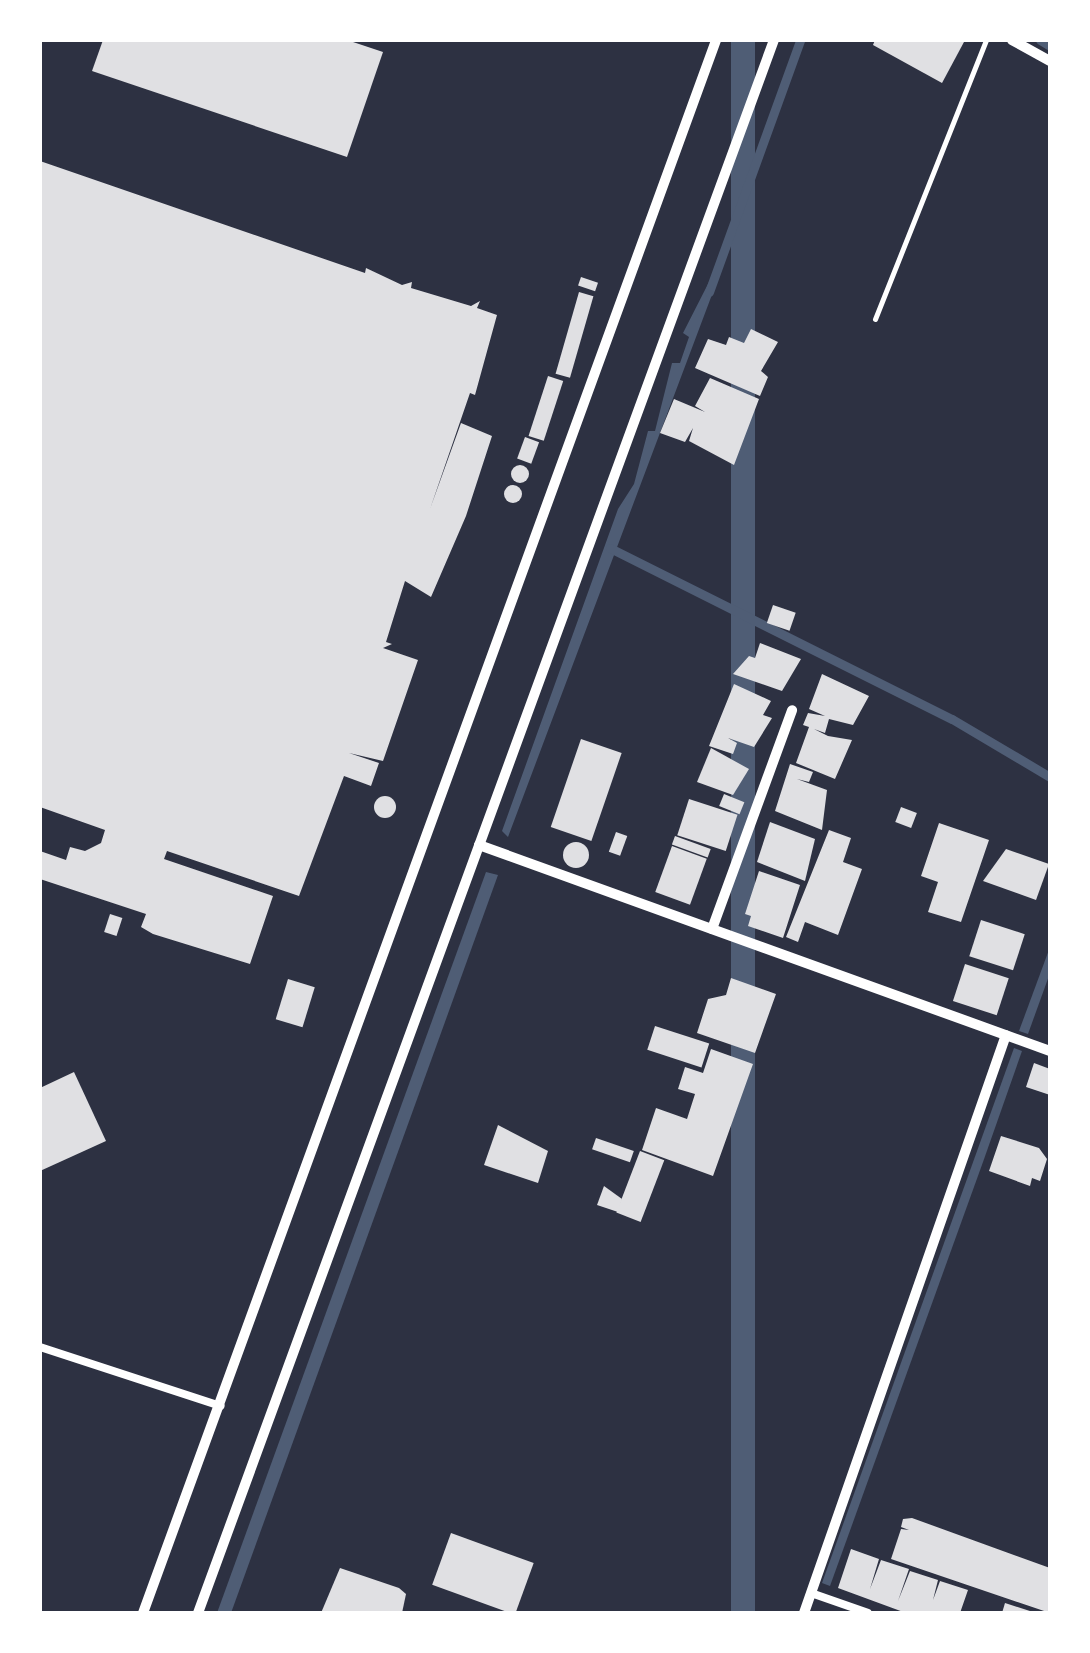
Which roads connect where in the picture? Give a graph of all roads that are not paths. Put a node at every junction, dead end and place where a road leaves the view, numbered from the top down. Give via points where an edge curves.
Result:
1 (716, 40) edge
2 (774, 40) edge
3 (1012, 40) edge
4 (1050, 61) edge
5 (792, 710) dead end
6 (479, 845) junction
7 (712, 929) junction
8 (1006, 1035) junction
9 (1050, 1051) edge
10 (40, 1347) edge
11 (221, 1406) junction
12 (811, 1593) junction
13 (143, 1613) edge
14 (198, 1613) edge
15 (804, 1613) edge
16 (868, 1613) edge

1 - 11 street
2 - 6 street
3 - 4 street
5 - 7 street
6 - 7 street
6 - 14 street
7 - 8 street
8 - 9 street
8 - 12 street
10 - 11 lane
11 - 13 street
12 - 15 street
12 - 16 lane

